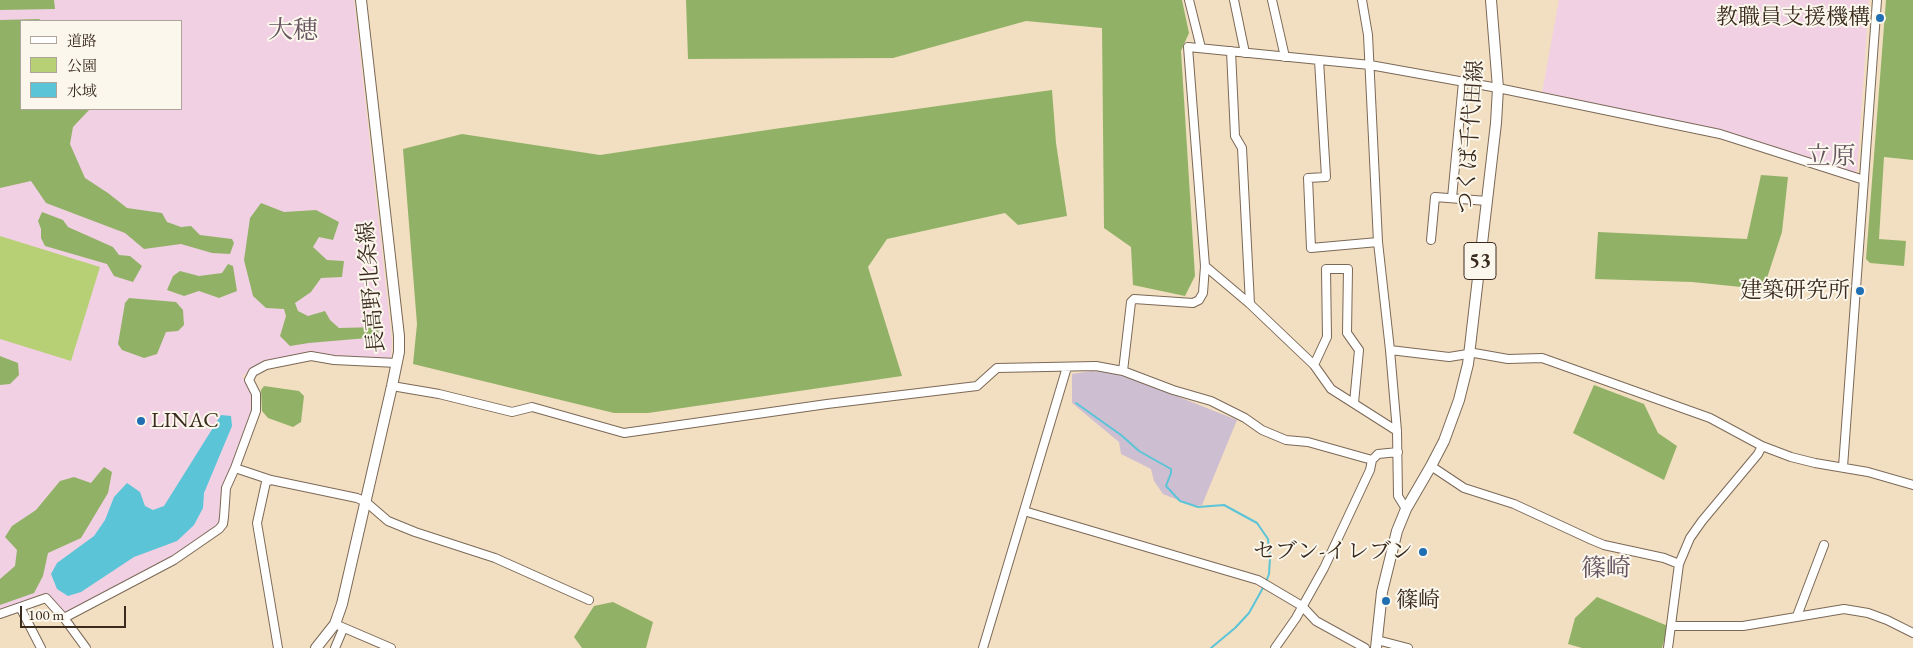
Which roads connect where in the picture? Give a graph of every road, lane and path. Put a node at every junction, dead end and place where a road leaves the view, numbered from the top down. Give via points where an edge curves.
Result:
1 (361, 0) edge
2 (1189, 0) edge
3 (1234, 0) edge
4 (1272, 0) edge
5 (1362, 0) edge
6 (1491, 0) edge
7 (1877, 0) edge
8 (1201, 48) junction
9 (1231, 51) junction
10 (1246, 53) junction
11 (1286, 57) junction
12 (1319, 60) junction
13 (1370, 64) junction
14 (1463, 82) junction
15 (1498, 88) junction
16 (1864, 180) junction
17 (1452, 198) junction
18 (1487, 201) junction
19 (1431, 240) dead end
20 (1378, 242) junction
21 (1205, 266) junction
22 (1250, 304) junction
23 (1390, 350) junction
24 (1469, 354) junction
25 (397, 363) junction
26 (1314, 365) junction
27 (1067, 367) junction
28 (1122, 371) junction
29 (392, 386) junction
30 (1354, 403) junction
31 (1397, 431) junction
32 (1762, 446) junction
33 (1398, 452) junction
34 (1372, 460) junction
35 (1432, 466) junction
36 (1844, 467) junction
37 (235, 468) junction
38 (271, 480) junction
39 (1913, 485) edge
40 (366, 502) junction
41 (1406, 509) junction
42 (1024, 511) junction
43 (1824, 545) dead end
44 (1679, 564) junction
45 (590, 600) dead end
46 (1302, 606) junction
47 (20, 607) junction
48 (0, 614) edge
49 (1797, 616) junction
50 (64, 618) junction
51 (1672, 626) junction
52 (339, 627) junction
53 (1913, 633) edge
54 (1376, 644) edge
55 (41, 648) edge
56 (86, 648) edge
57 (278, 648) edge
58 (316, 648) edge
59 (335, 648) edge
60 (391, 648) edge
61 (983, 648) edge
62 (1275, 648) edge
63 (1365, 648) edge
64 (1408, 648) edge
65 (1668, 648) edge

1 - 25 main road, 長高野北条線 via 399,336
2 - 8 street
3 - 10 street
4 - 11 street
5 - 13 street
6 - 15 main road, つくば千代田線 / 53
7 - 16 street
8 - 9 street
8 - 21 street via 1188,47
9 - 10 street
9 - 22 street via 1235,136 1242,148
10 - 11 street
11 - 12 street
12 - 13 street
12 - 20 street via 1326,177 1308,178 1311,248
13 - 14 street
13 - 20 street
14 - 15 street
14 - 17 street
15 - 16 street via 1720,134
15 - 18 main road, つくば千代田線 / 53
16 - 36 street
17 - 18 street
17 - 19 street via 1435,197
18 - 24 main road, つくば千代田線 / 53
20 - 23 street
21 - 22 street
21 - 28 street via 1203,293 1194,303 1134,299 1131,302
22 - 26 street
23 - 24 street via 1449,357
23 - 31 street
24 - 32 street via 1508,359 1542,358 1710,418
24 - 35 main road, つくば千代田線 / 53 via 1456,410
25 - 29 main road, 長高野北条線
25 - 37 street via 310,356 266,365 253,372 249,380 256,394 256,411
26 - 30 street via 1331,389
26 - 30 street via 1326,337 1326,269 1348,269 1347,333 1359,350
27 - 28 street via 1096,366
27 - 29 street via 997,368 978,386 624,433 532,407 512,412
27 - 42 street
28 - 34 street via 1212,400 1262,430 1286,440 1308,442
29 - 40 main road, 長高野北条線
30 - 31 street
31 - 33 street
32 - 36 street via 1799,459
32 - 44 street via 1690,538
33 - 34 street via 1378,454
33 - 41 street via 1398,496
34 - 46 street via 1324,568
35 - 41 main road, つくば千代田線 / 53
35 - 44 street via 1464,488 1514,504 1598,543
36 - 39 street
37 - 38 street
37 - 50 street via 226,488 224,517 219,529 174,560
38 - 40 street
38 - 57 street via 266,482 257,523
40 - 45 street via 388,521 495,558
40 - 52 main road, 長高野北条線
41 - 54 main road, つくば千代田線 / 53 via 1388,563
42 - 46 street via 1258,580
42 - 61 street
43 - 49 street
44 - 51 street
46 - 62 street
46 - 63 street via 1316,621
47 - 48 street
47 - 50 street via 46,598
47 - 55 street
49 - 51 street via 1743,626
49 - 53 street via 1844,609 1868,613
50 - 56 street
51 - 65 street
52 - 58 main road, 長高野北条線
52 - 59 street
52 - 60 street
54 - 64 street

